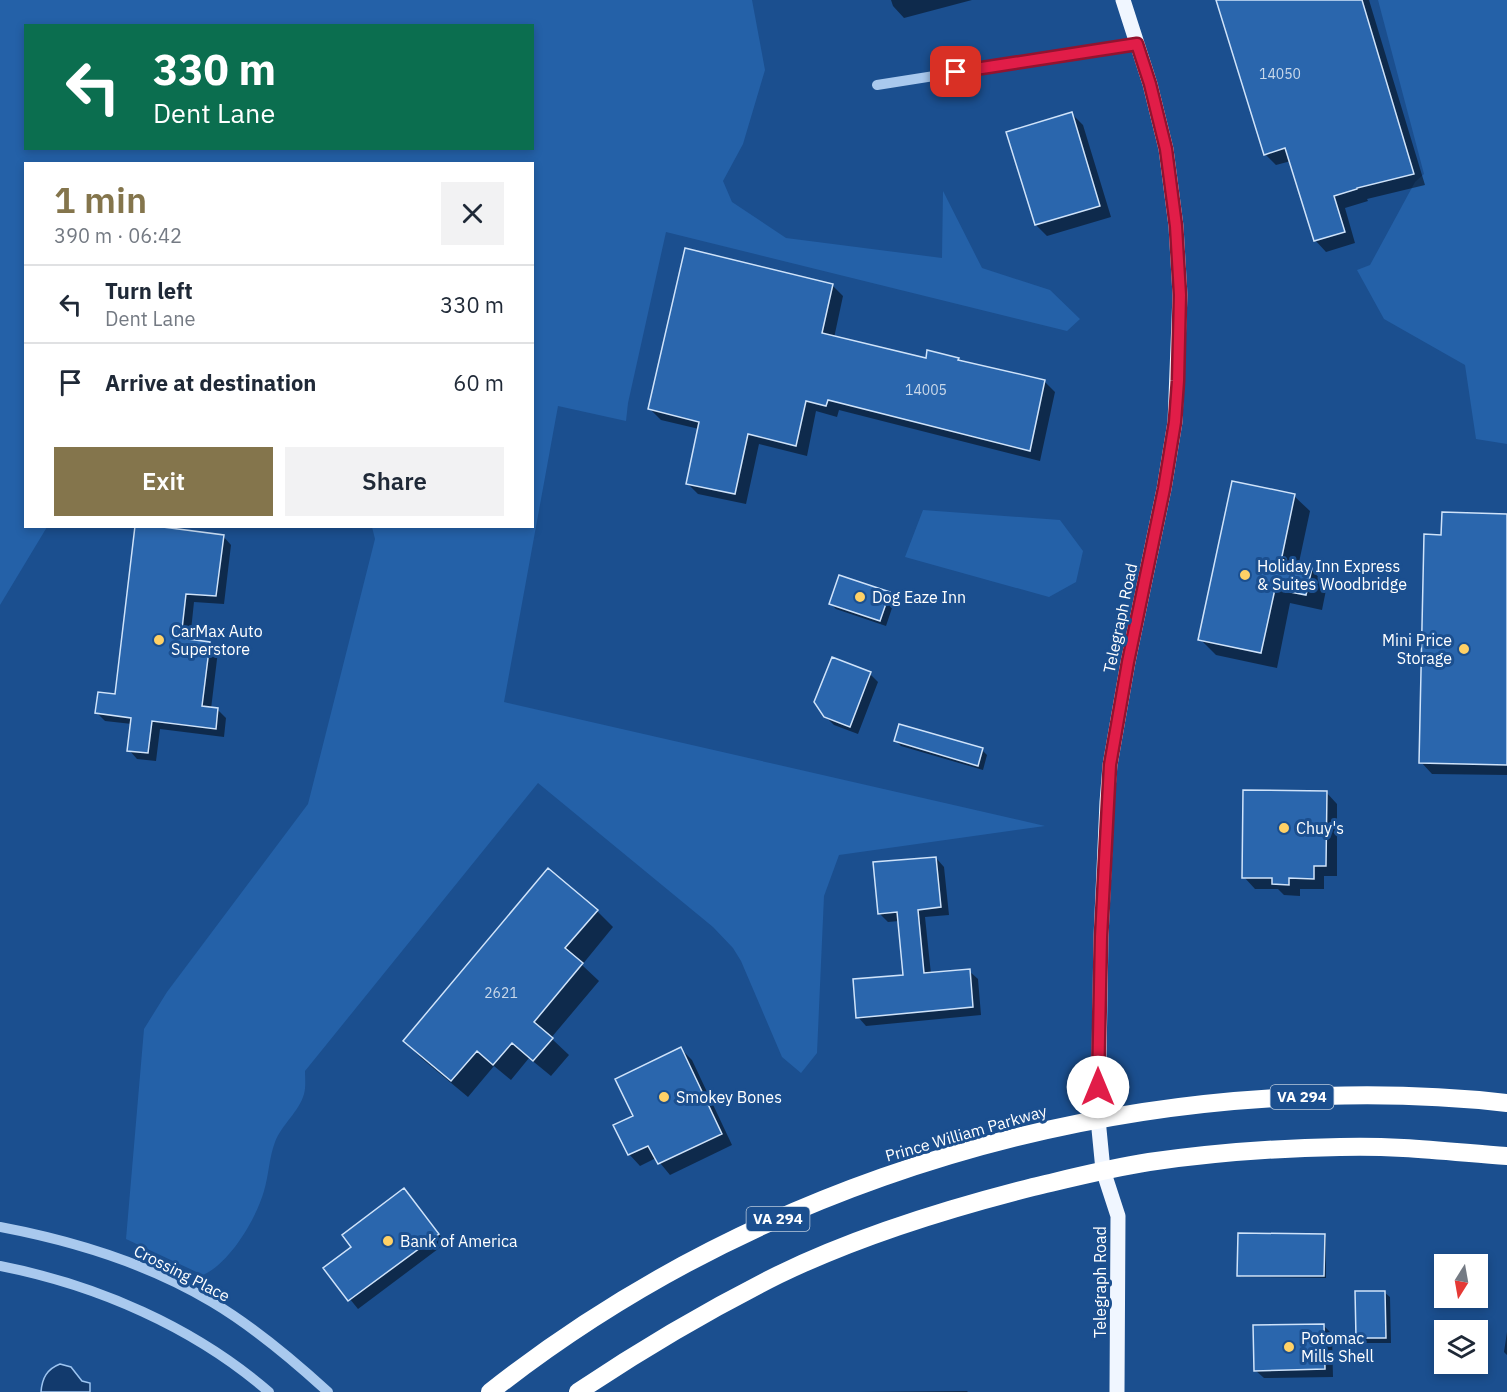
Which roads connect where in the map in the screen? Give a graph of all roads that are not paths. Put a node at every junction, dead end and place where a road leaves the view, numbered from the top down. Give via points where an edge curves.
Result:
1 (1123, 0) edge
2 (1137, 44) junction
3 (877, 85) dead end
4 (1507, 1103) edge
5 (1098, 1119) junction
6 (1507, 1156) edge
7 (1103, 1170) junction
8 (0, 1227) edge
9 (0, 1266) edge
10 (269, 1392) edge
11 (328, 1392) edge
12 (490, 1392) edge
13 (578, 1392) edge
14 (1118, 1392) edge

1 - 2 main road, Telegraph Road
2 - 3 street
2 - 5 main road, Telegraph Road via 1166,149 1176,226 1180,295 1178,381 1164,489 1110,765 1101,937
4 - 5 highway, Prince William Parkway / VA 294 via 1405,1096 1271,1097
5 - 7 main road, Telegraph Road
5 - 12 highway, Prince William Parkway / VA 294 via 960,1151 847,1190 768,1223 641,1290 579,1328
6 - 7 highway via 1341,1147 1227,1153
7 - 13 highway via 983,1200 843,1246 719,1305
7 - 14 main road, Telegraph Road via 1118,1216
8 - 11 street, Crossing Place via 70,1242 171,1281 244,1323
9 - 10 street via 55,1279 148,1314 223,1358

